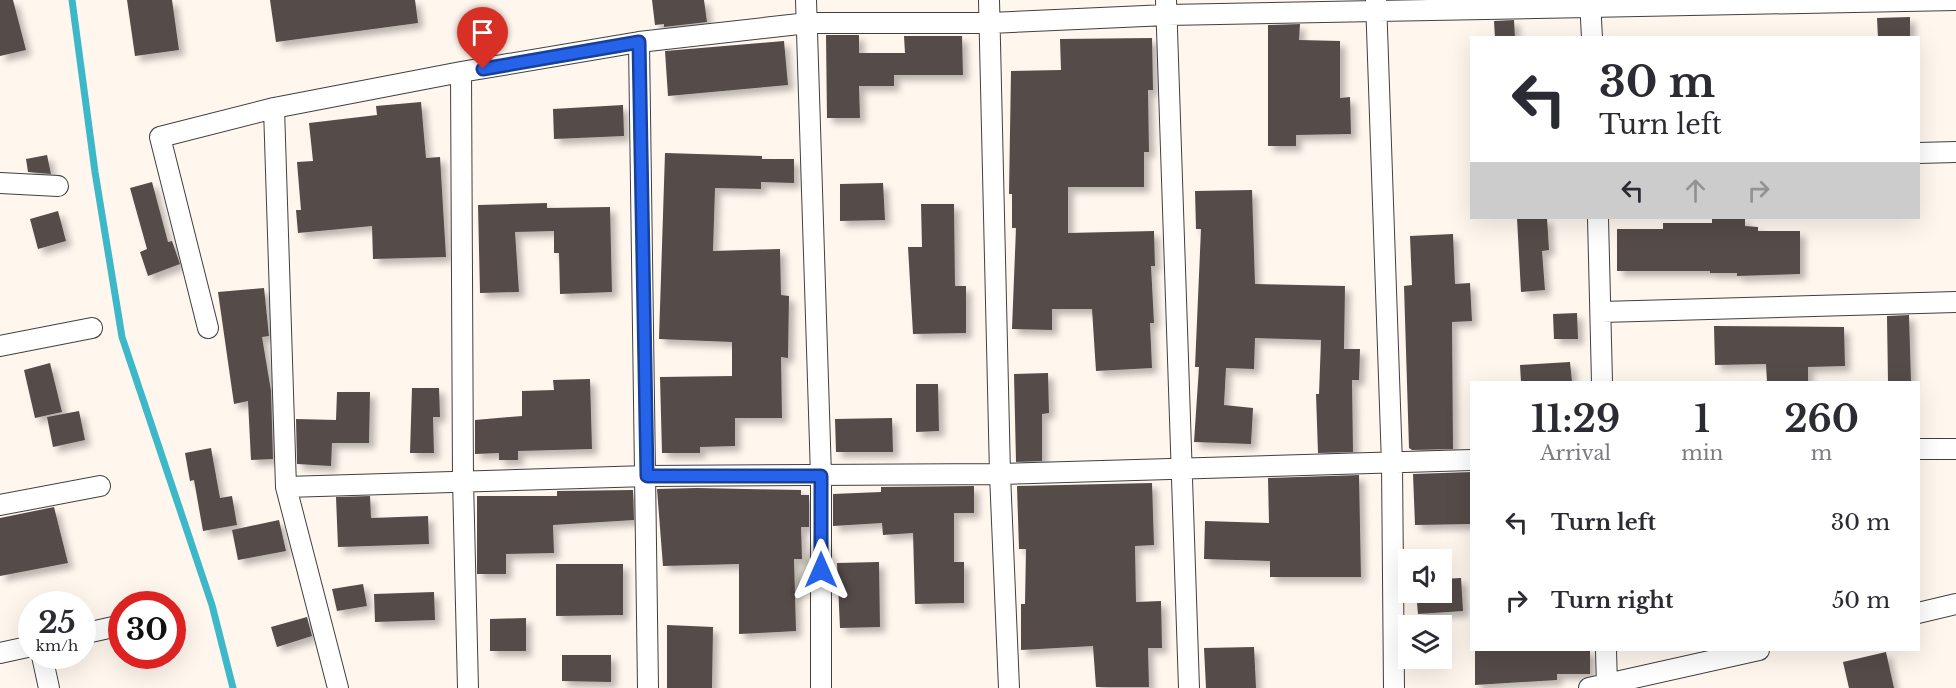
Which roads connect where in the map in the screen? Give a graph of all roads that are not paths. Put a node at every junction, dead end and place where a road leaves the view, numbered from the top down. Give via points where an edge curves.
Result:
1 (806, 0) edge
2 (989, 0) edge
3 (1956, 0) edge
4 (1590, 3) edge
5 (1376, 5) edge
6 (1166, 8) edge
7 (808, 23) junction
8 (990, 23) junction
9 (1592, 36) edge
10 (639, 42) junction
11 (460, 72) junction
12 (274, 108) junction
13 (1956, 152) edge
14 (1920, 153) edge
15 (0, 183) edge
16 (58, 186) dead end
17 (1598, 219) edge
18 (1956, 302) edge
19 (1602, 312) junction
20 (92, 328) dead end
21 (208, 328) dead end
22 (0, 346) edge
23 (1602, 381) edge
24 (1920, 449) edge
25 (1956, 449) edge
26 (1470, 460) edge
27 (1392, 464) junction
28 (1181, 468) junction
29 (1000, 474) junction
30 (647, 476) junction
31 (821, 476) junction
32 (463, 480) junction
33 (100, 486) dead end
34 (286, 487) junction
35 (0, 504) edge
36 (1956, 604) edge
37 (1920, 613) edge
38 (18, 649) edge
39 (1606, 651) edge
40 (1755, 651) edge
41 (0, 653) edge
42 (45, 669) edge
43 (1598, 686) edge
44 (49, 688) edge
45 (338, 688) edge
46 (468, 688) edge
47 (648, 688) edge
48 (821, 688) edge
49 (1009, 688) edge
50 (1189, 688) edge
51 (1394, 688) edge

1 - 7 street
2 - 8 street
3 - 4 street
4 - 5 street
4 - 9 street
5 - 6 street
5 - 27 street
6 - 8 street
6 - 28 street
7 - 8 street
7 - 10 street
7 - 31 street
8 - 29 street
10 - 11 street
10 - 30 street
11 - 12 street
11 - 32 street
12 - 21 street via 160,137
12 - 34 street
13 - 14 street
15 - 16 street
17 - 19 street
18 - 19 street
19 - 23 street
20 - 22 street
24 - 25 street
26 - 27 street
27 - 28 street
27 - 51 street
28 - 29 street
28 - 50 street
29 - 31 street
29 - 49 street
30 - 31 street
30 - 32 street
30 - 47 street
31 - 48 street
32 - 34 street
32 - 46 street
33 - 35 street
34 - 45 street
36 - 37 street
38 - 41 street
39 - 43 street
40 - 43 street
42 - 44 street

